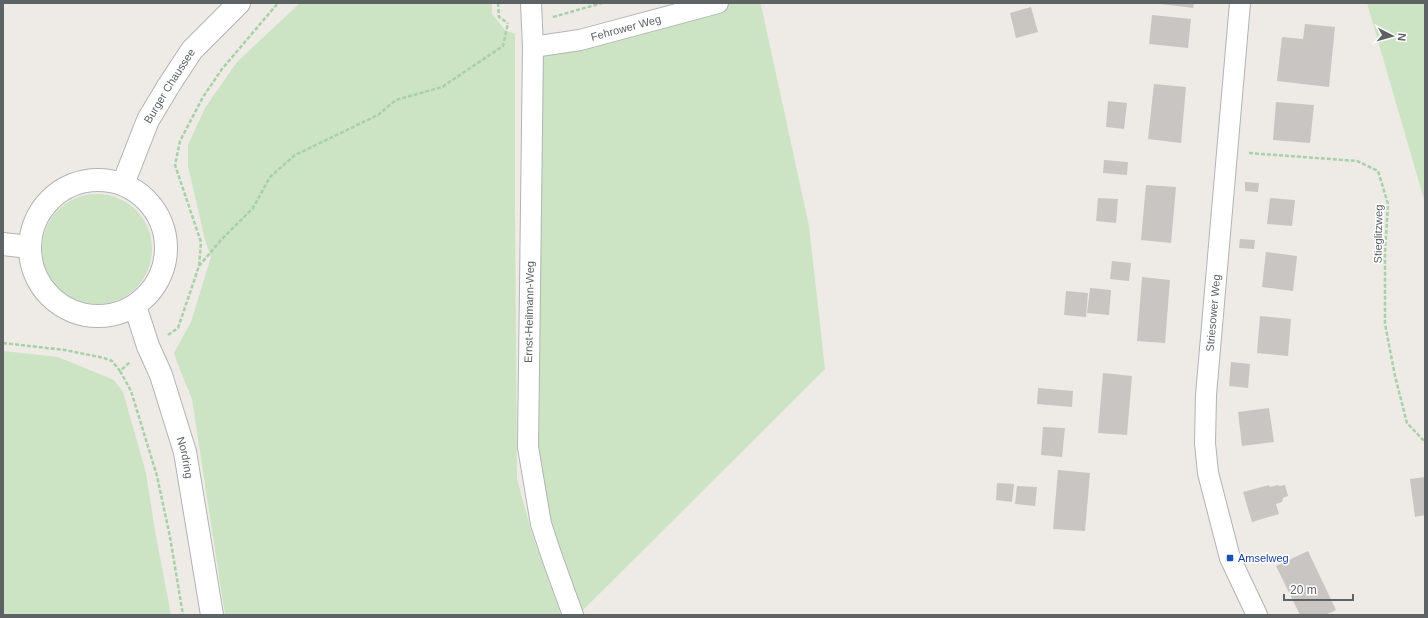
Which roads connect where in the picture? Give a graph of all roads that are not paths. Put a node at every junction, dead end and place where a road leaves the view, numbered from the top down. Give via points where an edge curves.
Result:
1 (239, 3) edge
2 (531, 3) edge
3 (718, 3) edge
4 (1240, 3) edge
5 (533, 47) junction
6 (123, 184) junction
7 (3, 244) edge
8 (30, 247) junction
9 (135, 306) junction
10 (212, 615) edge
11 (573, 615) edge
12 (1257, 615) edge

1 - 6 main road, Burger Chaussee via 192,50 169,85 148,120
2 - 5 street, Ernst-Heilmann-Weg
3 - 5 street, Fehrower Weg via 580,40
4 - 12 street, Striesower Weg via 1206,395 1205,444 1208,473 1230,558
5 - 11 street, Ernst-Heilmann-Weg via 528,447 542,524
6 - 8 main road via 100,179 82,181 63,189 47,202 36,220
6 - 9 main road via 136,190 157,212 167,247 159,280 149,294
7 - 8 main road
8 - 9 main road via 32,264 39,283 50,296 66,308 80,314 106,316
9 - 10 main road, Nordring via 161,375 185,452

